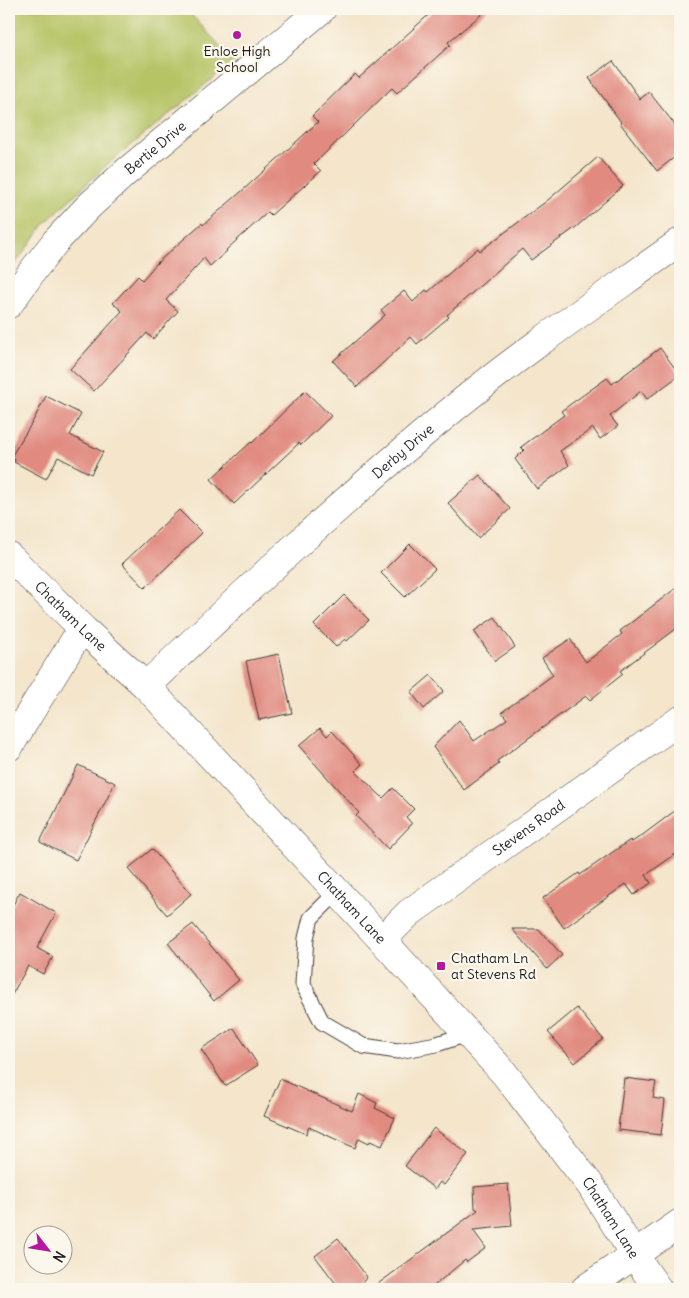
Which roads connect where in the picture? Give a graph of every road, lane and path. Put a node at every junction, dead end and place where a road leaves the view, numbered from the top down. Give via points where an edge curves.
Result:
1 (322, 9) edge
2 (680, 242) edge
3 (9, 304) edge
4 (9, 556) edge
5 (82, 628) junction
6 (146, 686) junction
7 (680, 720) edge
8 (9, 747) edge
9 (337, 892) junction
10 (382, 940) junction
11 (467, 1034) junction
12 (680, 1223) edge
13 (635, 1256) junction
14 (585, 1289) edge
15 (658, 1289) edge

1 - 3 street, Bertie Drive via 88,207 56,240
2 - 6 street, Derby Drive via 457,405 252,585
4 - 5 street, Chatham Lane
5 - 6 street, Chatham Lane
5 - 8 street
6 - 9 street, Chatham Lane
7 - 10 street, Stevens Road via 409,913
9 - 10 street, Chatham Lane
9 - 11 lane via 311,918 306,938 303,984 322,1022 363,1046 398,1051 437,1044
10 - 11 street, Chatham Lane
11 - 13 street, Chatham Lane via 504,1073 591,1186
12 - 13 street
13 - 14 street
13 - 15 street, Chatham Lane

